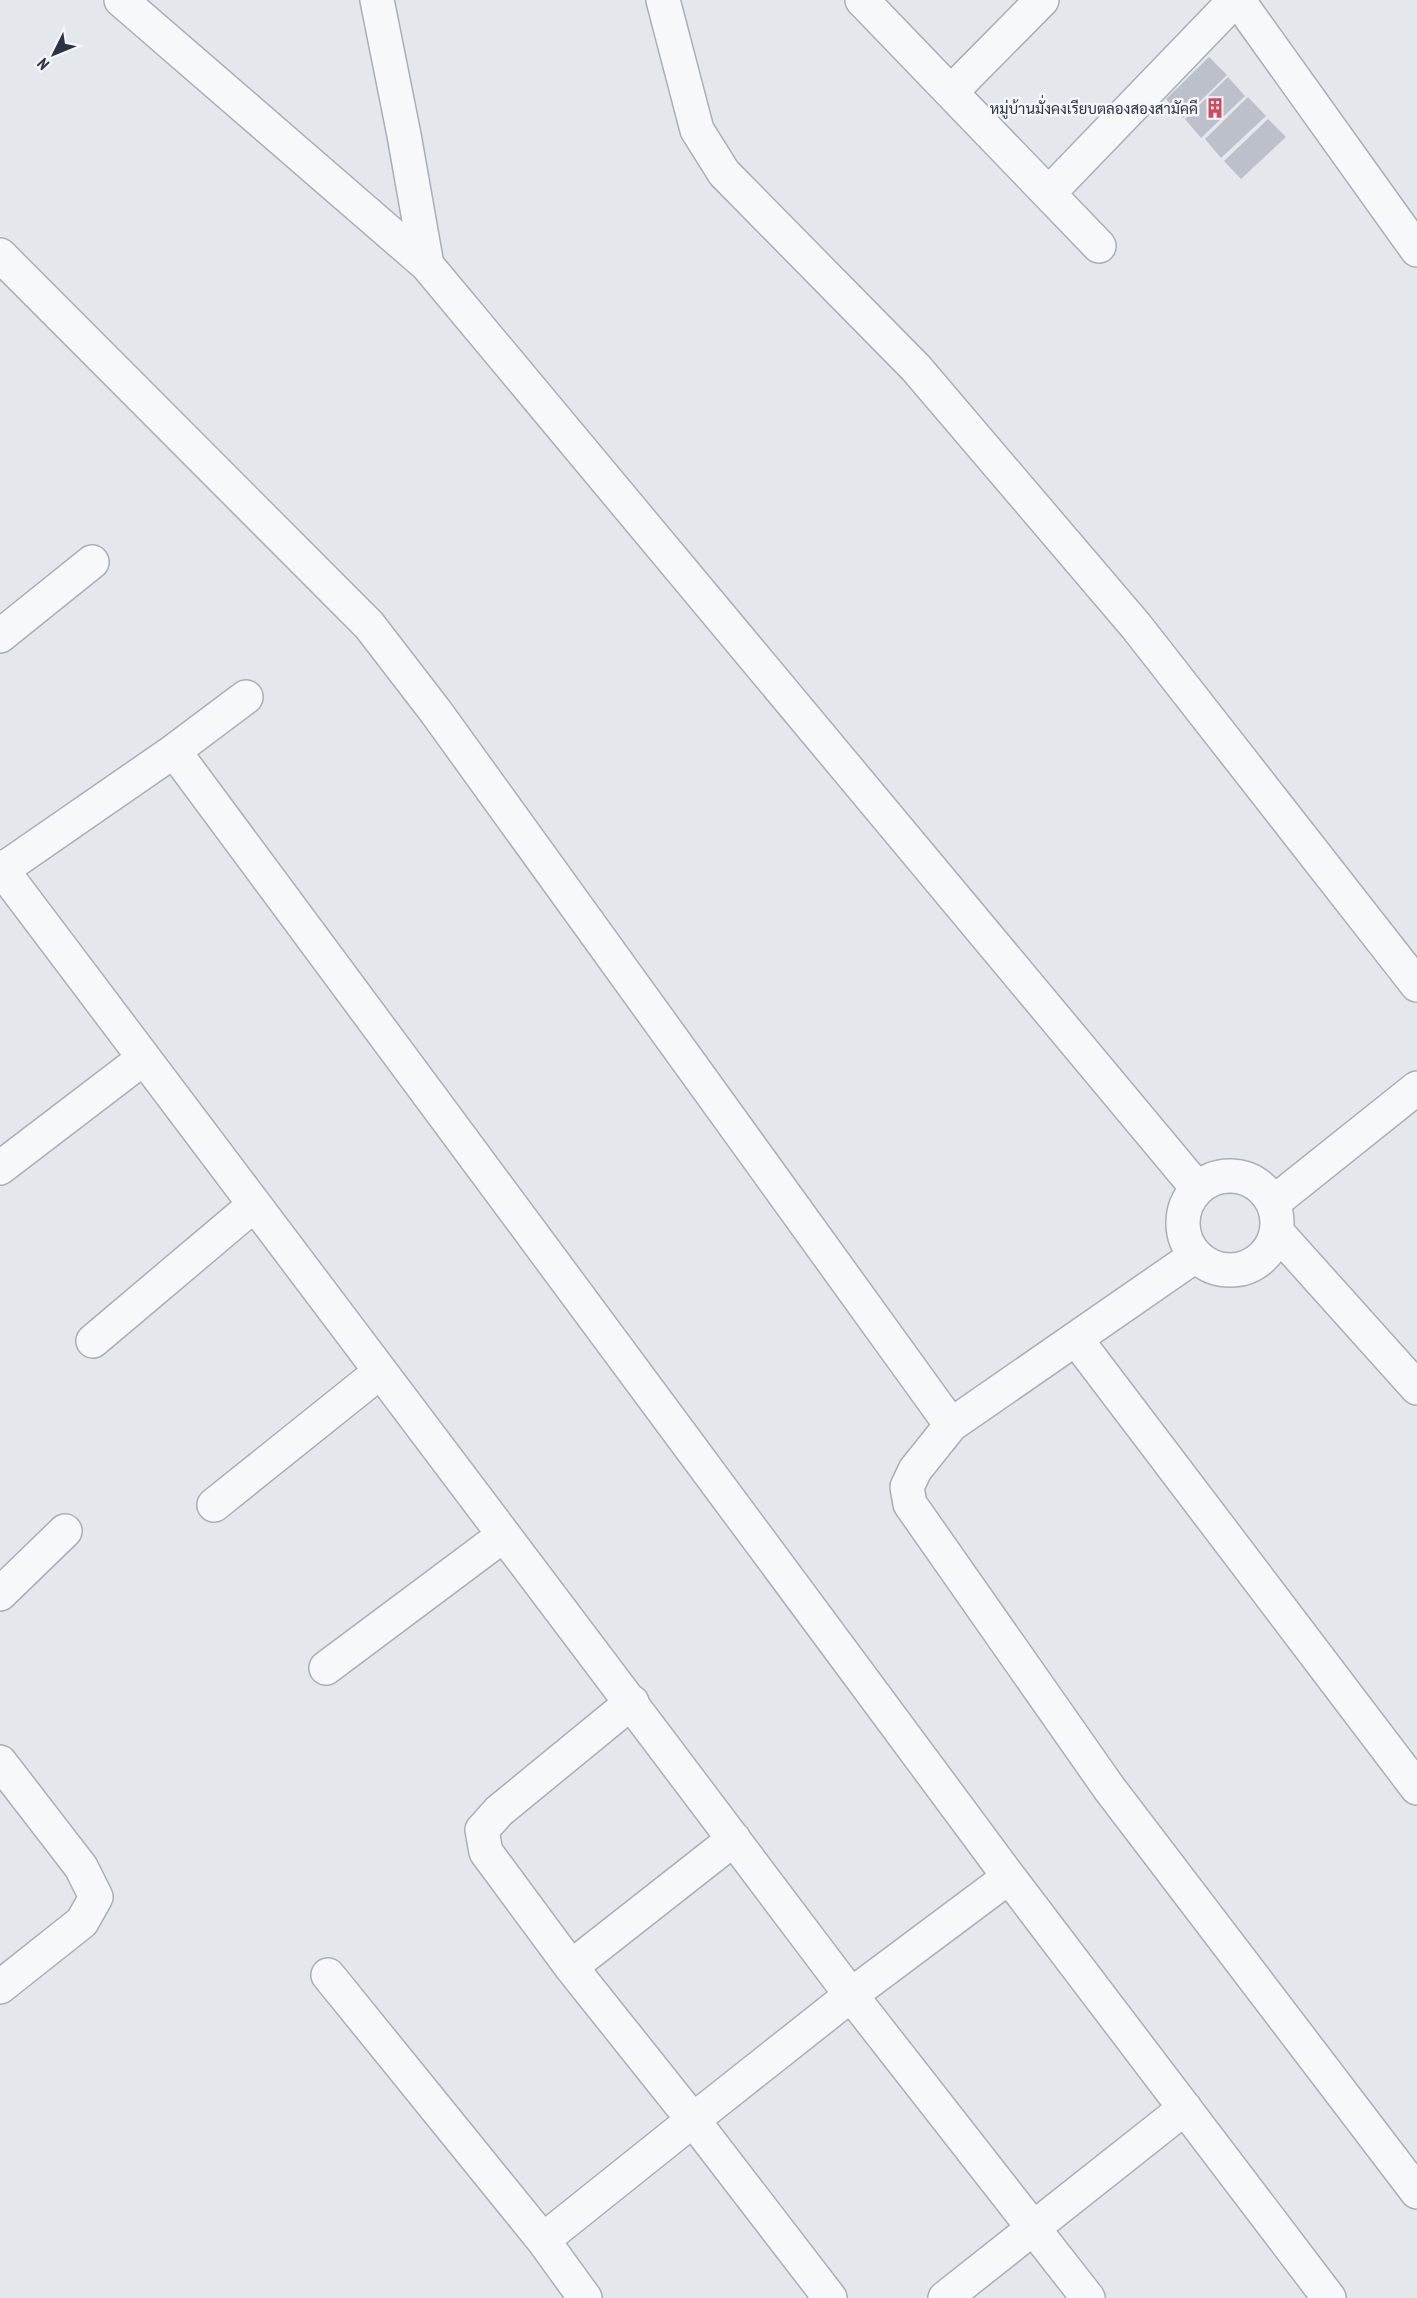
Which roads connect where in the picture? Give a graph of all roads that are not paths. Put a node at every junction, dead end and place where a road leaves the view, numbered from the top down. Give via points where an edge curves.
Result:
1 (121, 0) edge
2 (376, 0) edge
3 (663, 0) edge
4 (862, 0) edge
5 (1042, 0) edge
6 (1237, 0) edge
7 (951, 92) junction
8 (1048, 193) junction
9 (1099, 246) dead end
10 (1417, 249) edge
11 (0, 255) edge
12 (428, 265) junction
13 (92, 562) dead end
14 (0, 636) edge
15 (246, 697) dead end
16 (174, 751) junction
17 (4, 882) edge
18 (1417, 985) edge
19 (144, 1059) junction
20 (1417, 1088) edge
21 (0, 1168) edge
22 (1197, 1188) junction
23 (254, 1205) junction
24 (1275, 1218) junction
25 (1195, 1256) junction
26 (1076, 1339) junction
27 (93, 1341) dead end
28 (380, 1372) junction
29 (1417, 1388) edge
30 (951, 1425) junction
31 (214, 1505) dead end
32 (65, 1530) dead end
33 (504, 1535) junction
34 (0, 1594) edge
35 (326, 1668) dead end
36 (632, 1702) junction
37 (0, 1762) edge
38 (1417, 1788) edge
39 (734, 1839) junction
40 (1009, 1877) junction
41 (571, 1967) junction
42 (328, 1975) dead end
43 (0, 1987) edge
44 (852, 1995) junction
45 (1185, 2108) junction
46 (693, 2120) junction
47 (1417, 2192) edge
48 (1034, 2228) junction
49 (543, 2240) junction
50 (585, 2298) edge
51 (830, 2298) edge
52 (945, 2298) edge
53 (1088, 2298) edge
54 (1329, 2298) edge

1 - 12 street
2 - 12 street
3 - 18 street via 697,130 724,173 916,368 1136,626
4 - 7 street
5 - 7 street
6 - 8 street
6 - 10 street
7 - 8 street
8 - 9 street
11 - 30 street via 369,625
12 - 22 street
13 - 14 street
15 - 16 street
16 - 17 street
16 - 40 street
17 - 19 street
19 - 21 street
19 - 23 street
20 - 24 street
22 - 24 street via 1217,1178 1239,1176 1264,1191
22 - 25 street via 1183,1214 1187,1244
23 - 27 street
23 - 28 street
24 - 25 street via 1272,1246 1250,1266 1236,1271 1214,1268
24 - 29 street
25 - 26 street
26 - 30 street
26 - 38 street
28 - 31 street
28 - 33 street
30 - 47 street via 915,1470 907,1487 910,1504 1109,1788
32 - 34 street
33 - 35 street
33 - 36 street
36 - 39 street
36 - 41 street via 499,1811 482,1830 486,1852
37 - 43 street via 81,1867 96,1897 82,1922
39 - 41 street
39 - 44 street
40 - 44 street
40 - 45 street
41 - 46 street
42 - 49 street
44 - 46 street
44 - 48 street
45 - 48 street
45 - 54 street
46 - 49 street
46 - 51 street
48 - 52 street
48 - 53 street
49 - 50 street

